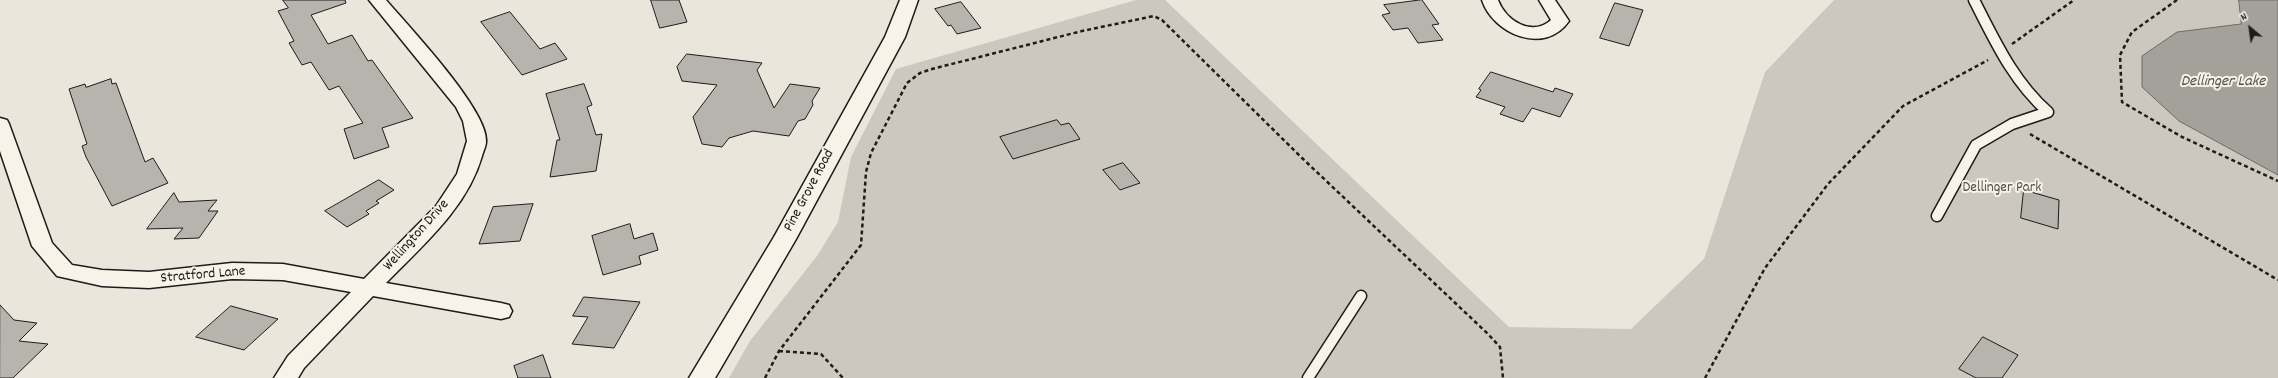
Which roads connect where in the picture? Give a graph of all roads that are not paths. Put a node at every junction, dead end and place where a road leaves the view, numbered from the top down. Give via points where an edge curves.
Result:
1 (377, 0) edge
2 (909, 0) edge
3 (1490, 0) edge
4 (1547, 0) edge
5 (1974, 0) edge
6 (0, 124) edge
7 (1937, 216) dead end
8 (371, 287) junction
9 (1361, 296) dead end
10 (501, 311) dead end
11 (286, 378) edge
12 (702, 378) edge
13 (1308, 378) edge

1 - 8 street, Wellington Drive via 464,105 472,121 477,141 467,174 443,211
2 - 12 street, Pine Grove Road via 895,37 784,239
3 - 4 street via 1498,18 1512,27 1527,32 1546,32 1560,21
5 - 7 lane via 2001,53 2034,101 2048,112 2012,124 1976,144
6 - 8 street, Stratford Lane via 43,246 65,271 102,278 150,280 232,271 283,272
8 - 10 street, Stratford Lane
8 - 11 street, Wellington Drive via 296,362
9 - 13 lane

